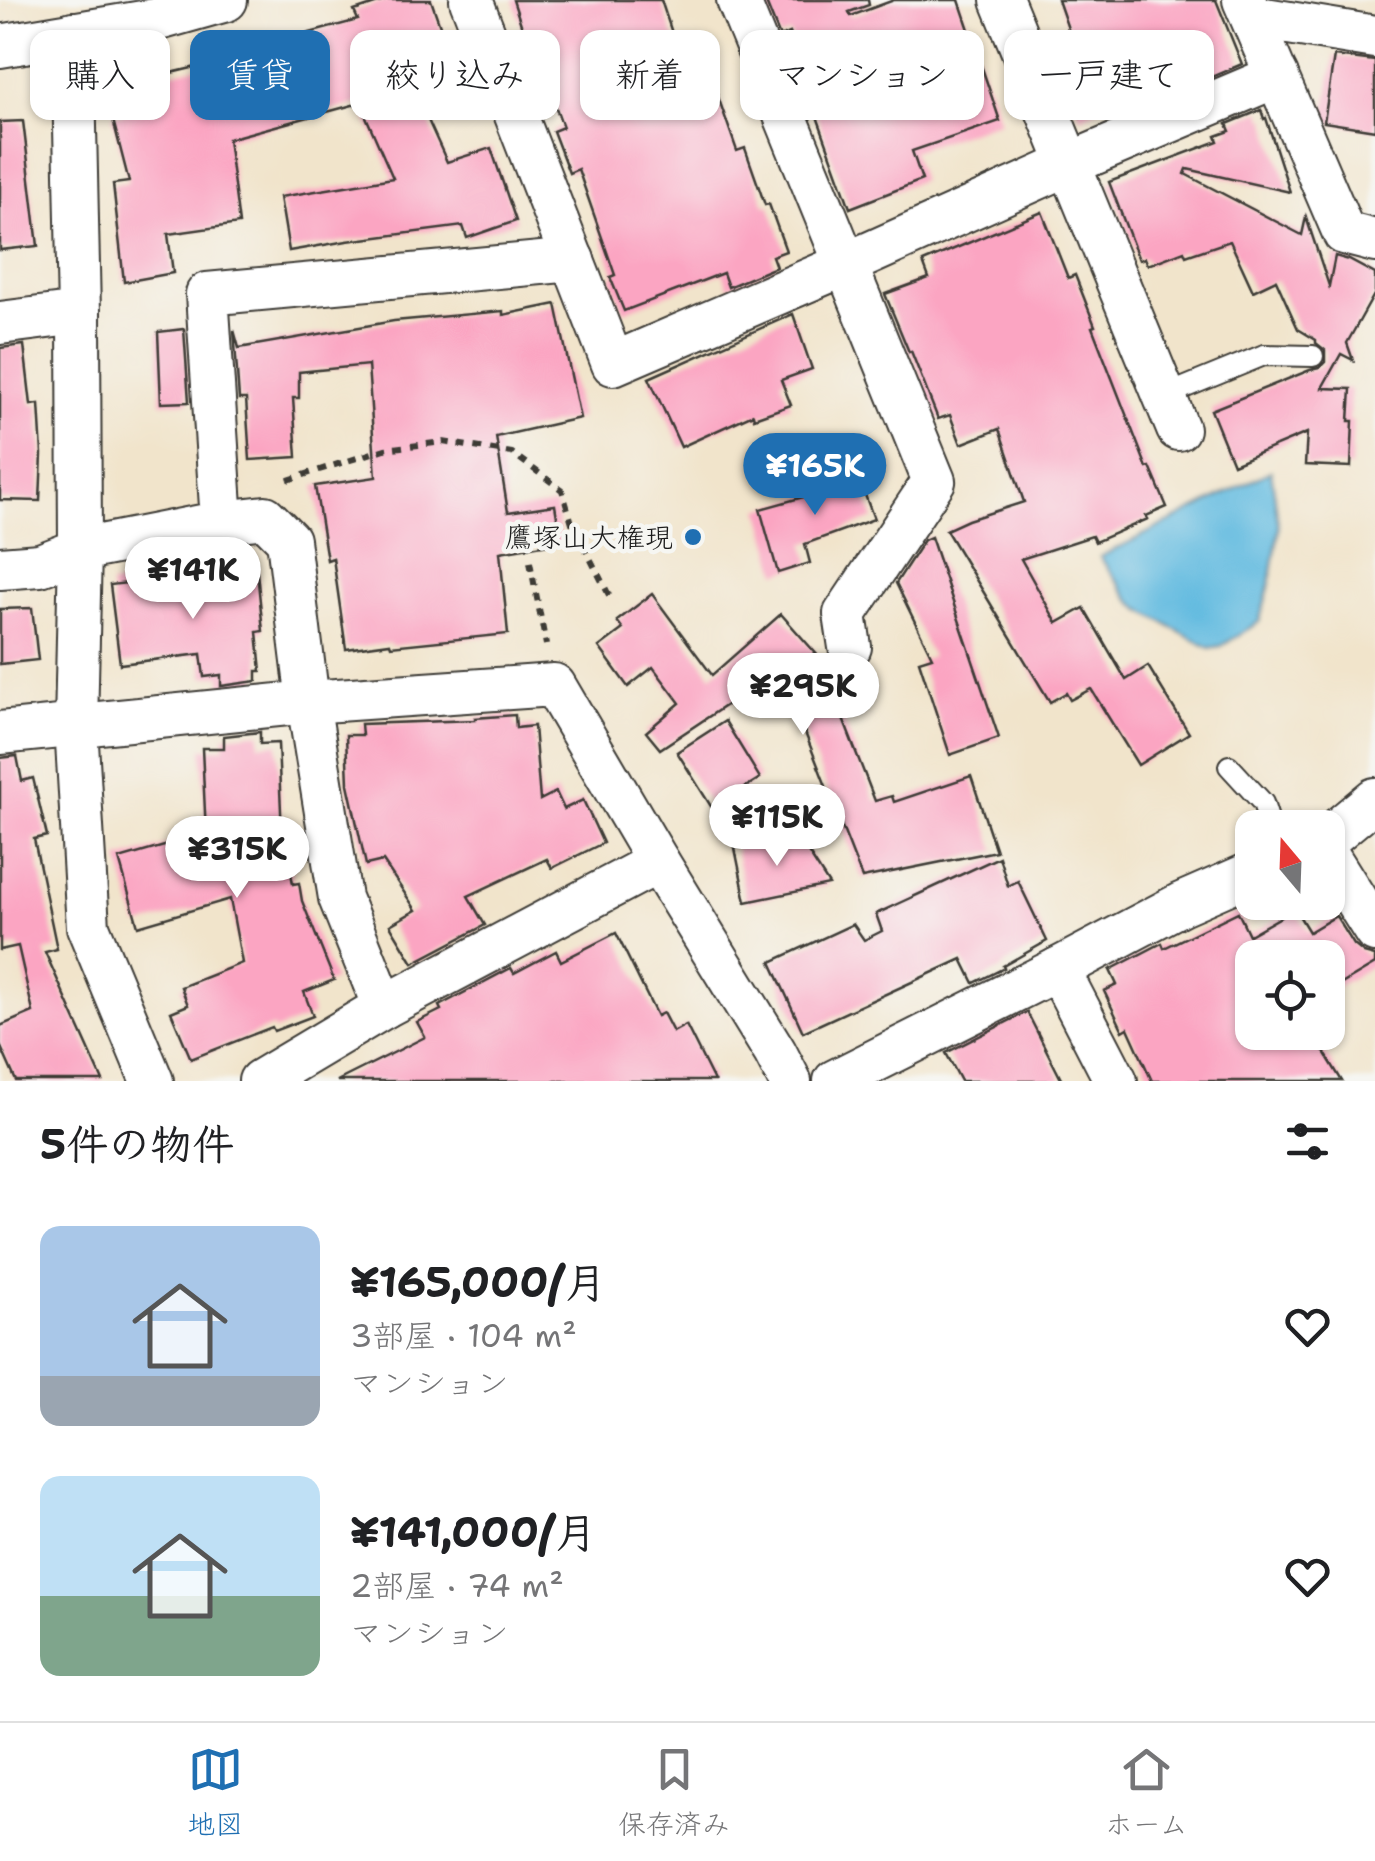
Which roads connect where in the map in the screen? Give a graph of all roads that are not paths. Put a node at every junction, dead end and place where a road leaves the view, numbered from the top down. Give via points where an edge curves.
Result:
1 (226, 0) edge
2 (471, 0) edge
3 (738, 0) edge
4 (1002, 0) edge
5 (1248, 9) edge
6 (152, 10) edge
7 (83, 30) edge
8 (1375, 37) edge
9 (30, 41) edge
10 (0, 46) edge
11 (1277, 76) junction
12 (75, 120) edge
13 (1069, 164) junction
14 (1375, 241) edge
15 (573, 260) junction
16 (846, 264) junction
17 (79, 313) junction
18 (0, 323) edge
19 (1313, 356) dead end
20 (1171, 413) joint
21 (221, 513) junction
22 (80, 550) junction
23 (0, 568) edge
24 (850, 647) dead end
25 (308, 702) junction
26 (76, 726) junction
27 (0, 734) edge
28 (1229, 766) dead end
29 (1375, 799) edge
30 (1265, 810) edge
31 (1345, 824) edge
32 (658, 862) junction
33 (1235, 880) edge
34 (1345, 883) edge
35 (1375, 931) edge
36 (1058, 969) junction
37 (384, 1007) junction
38 (152, 1081) edge
39 (260, 1081) edge
40 (790, 1081) edge
41 (836, 1081) edge
42 (1116, 1081) edge

1 - 6 street
2 - 15 street
3 - 16 street
4 - 13 street
5 - 8 street
5 - 11 street
6 - 7 street
9 - 10 street
11 - 13 street
11 - 14 street via 1344,233
12 - 17 street
13 - 16 street
13 - 20 street
15 - 16 street via 614,364
15 - 21 street via 207,294
16 - 24 street via 934,481 845,614
17 - 18 street
17 - 22 street
19 - 20 lane via 1264,355
21 - 22 street
21 - 25 street via 265,518 288,540
22 - 23 street via 40,565
22 - 26 street
25 - 26 street
25 - 32 street via 554,686
25 - 37 street via 340,898
26 - 27 street
26 - 38 street via 88,927
28 - 30 lane
29 - 31 street
32 - 37 street
32 - 40 street
33 - 36 street
34 - 35 street
36 - 41 street
36 - 42 street
37 - 39 street

